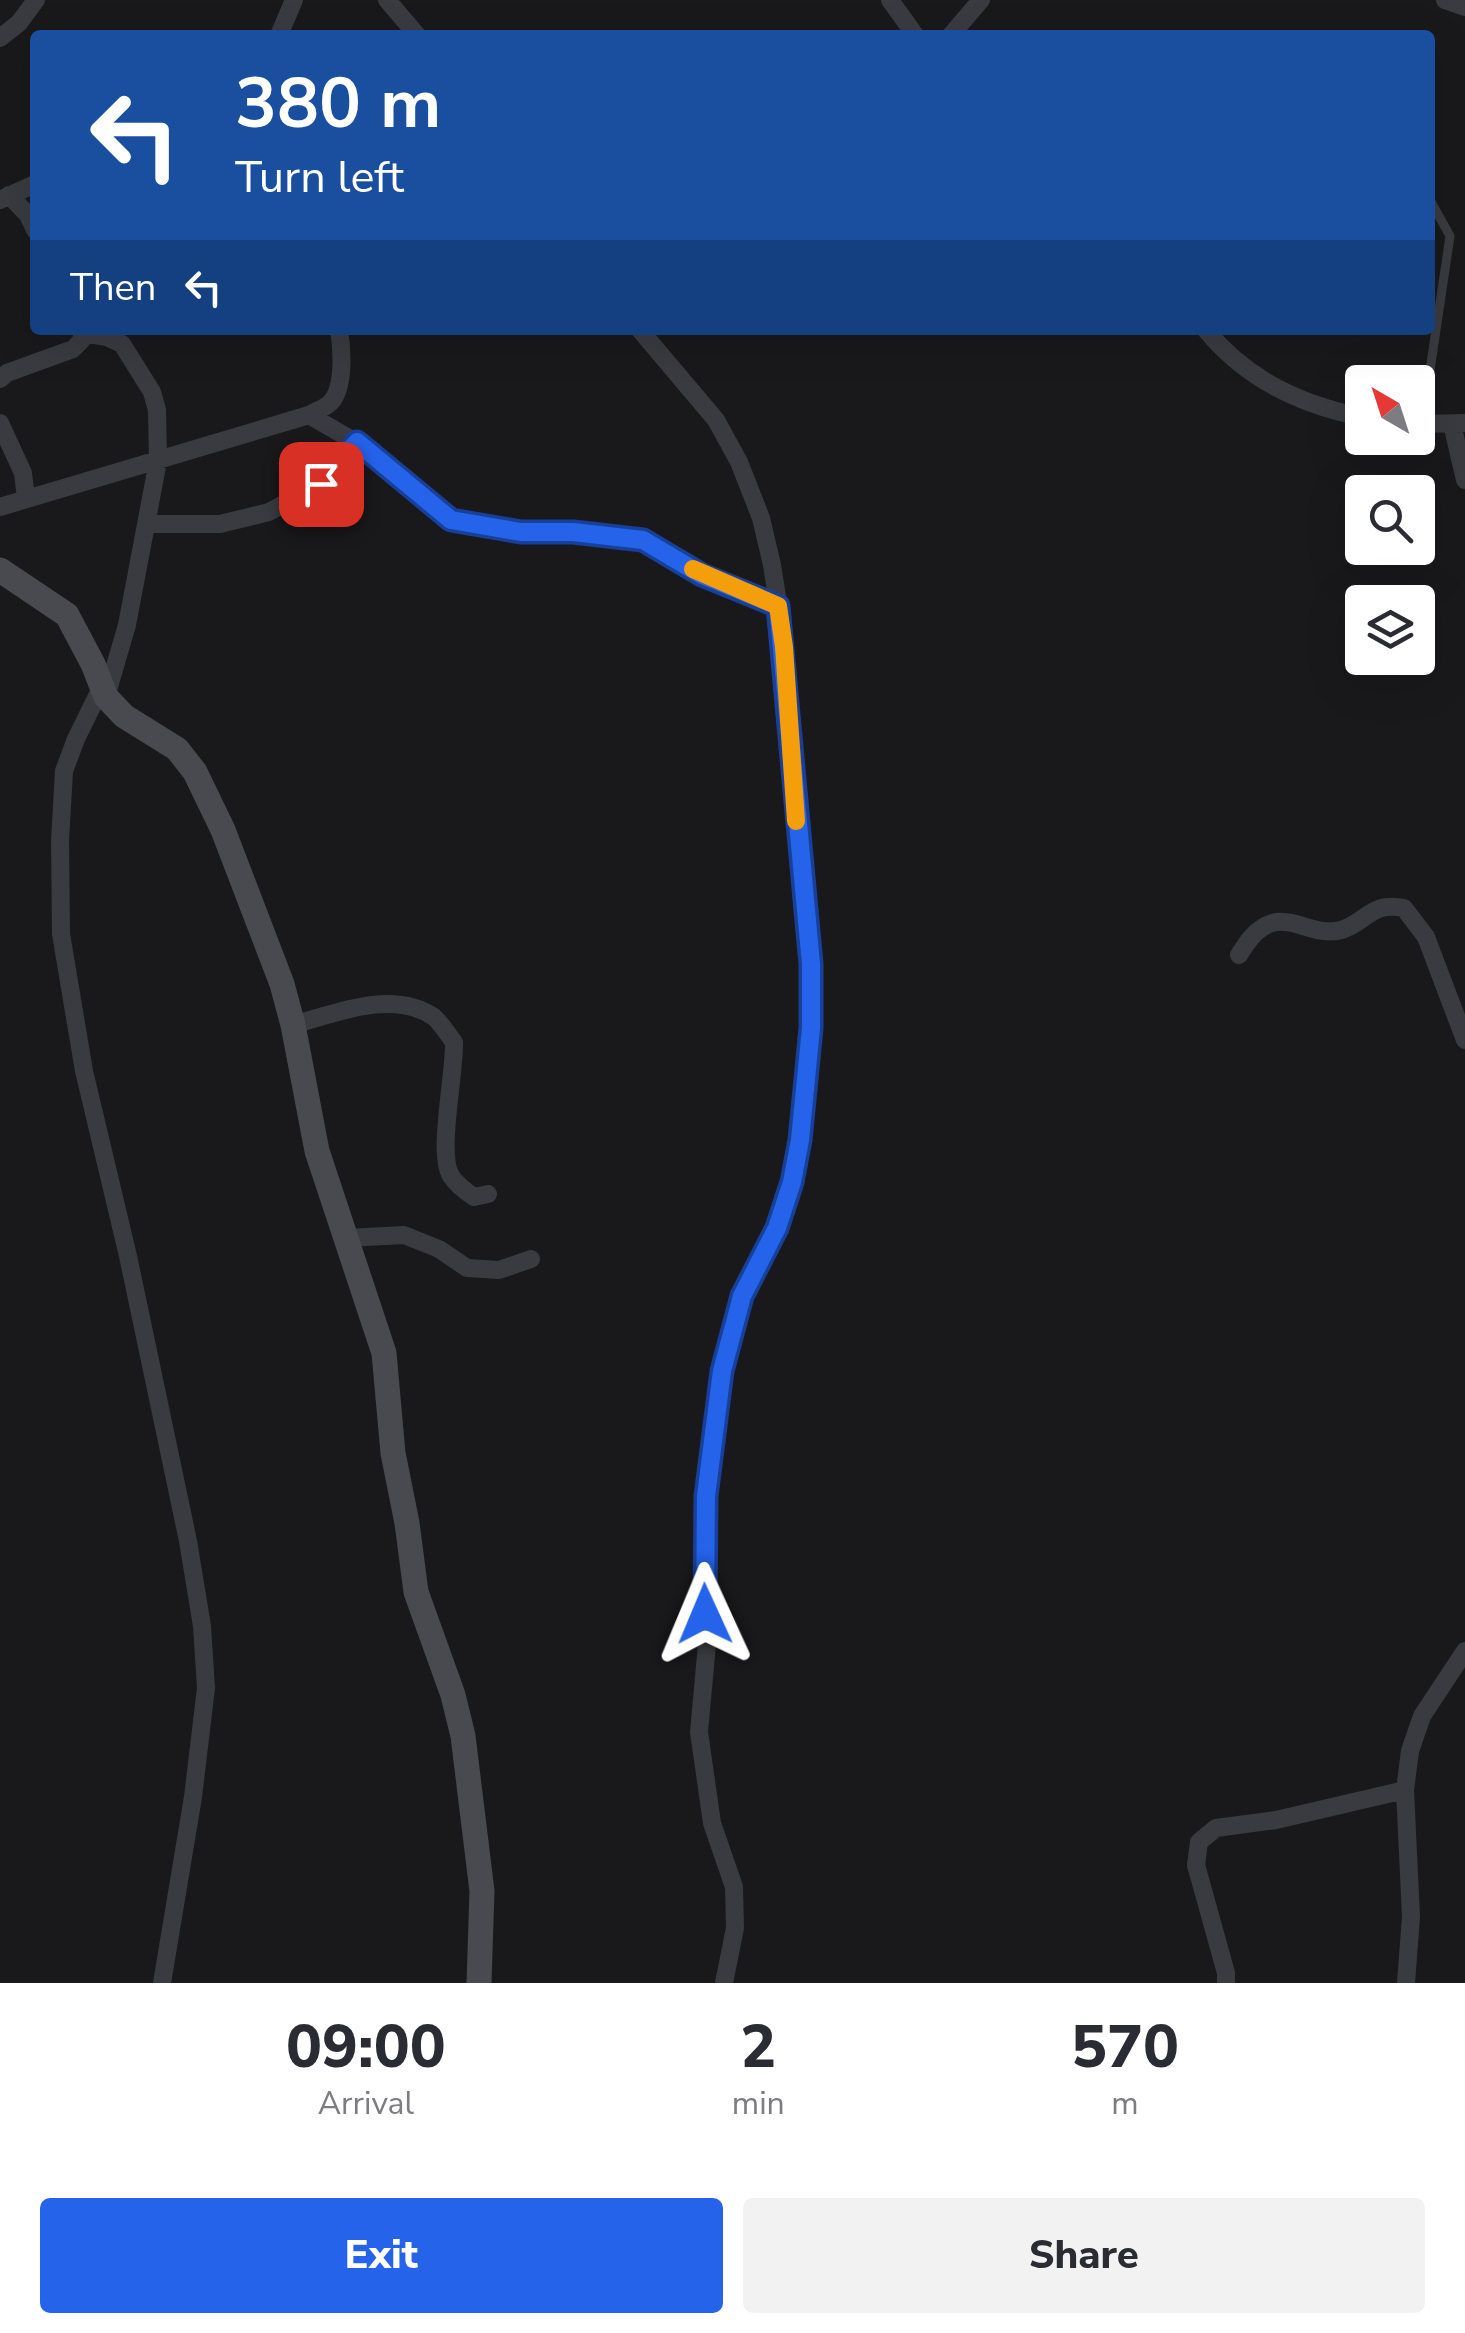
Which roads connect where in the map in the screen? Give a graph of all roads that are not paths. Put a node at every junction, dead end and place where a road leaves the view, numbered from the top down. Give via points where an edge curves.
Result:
1 (36, 0) edge
2 (294, 0) edge
3 (387, 0) edge
4 (890, 0) edge
5 (980, 0) edge
6 (1445, 0) edge
7 (1465, 7) edge
8 (280, 30) edge
9 (413, 30) edge
10 (911, 30) edge
11 (955, 30) edge
12 (0, 38) edge
13 (30, 186) edge
14 (5, 198) edge
15 (1435, 209) edge
16 (30, 219) edge
17 (1435, 330) edge
18 (81, 335) edge
19 (100, 335) edge
20 (339, 335) edge
21 (644, 335) edge
22 (1211, 335) edge
23 (1434, 335) edge
24 (1429, 365) edge
25 (0, 379) edge
26 (1345, 413) edge
27 (309, 415) junction
28 (0, 423) edge
29 (1459, 424) edge
30 (357, 442) junction
31 (158, 462) junction
32 (1465, 480) edge
33 (26, 499) junction
34 (0, 507) edge
35 (146, 524) junction
36 (0, 570) edge
37 (778, 606) junction
38 (104, 692) junction
39 (1239, 955) dead end
40 (294, 1025) junction
41 (1465, 1040) edge
42 (488, 1194) dead end
43 (347, 1238) junction
44 (530, 1259) dead end
45 (1465, 1651) edge
46 (1405, 1790) junction
47 (162, 1983) edge
48 (479, 1983) edge
49 (724, 1983) edge
50 (1226, 1983) edge
51 (1406, 1983) edge

1 - 12 street
2 - 8 street
3 - 9 street
4 - 10 street
5 - 11 street
6 - 7 street
13 - 14 street
14 - 16 street
15 - 17 lane via 1450,236
18 - 25 street via 73,349
19 - 31 street via 122,344 152,392
20 - 27 street via 337,392
21 - 37 street via 716,420 739,462 760,518
22 - 26 street via 1280,391
23 - 24 lane
27 - 30 street
27 - 31 street
28 - 33 street
29 - 32 street
30 - 35 street via 325,481 270,512 220,524
30 - 37 street via 451,520 643,540 702,575
31 - 33 street
31 - 35 street
33 - 34 street
35 - 38 street via 127,625
36 - 38 street via 67,616
37 - 49 street via 811,1028 792,1182 742,1296 710,1450 700,1732 712,1823 734,1887 735,1928
38 - 40 street via 124,716 177,749 195,772 250,896
38 - 47 street via 64,771 61,934 84,1071 188,1542 206,1688
39 - 41 street via 1272,924 1336,931 1372,910 1404,908 1426,937
40 - 42 street via 365,1005 404,1006 434,1018 454,1042 448,1173 474,1197
40 - 43 street via 316,1151
43 - 44 street via 404,1236 467,1268 499,1270
43 - 48 street via 384,1353 416,1592 463,1736 482,1892
45 - 46 street via 1422,1716
46 - 50 street via 1216,1828 1202,1837 1196,1865
46 - 51 street via 1411,1917

